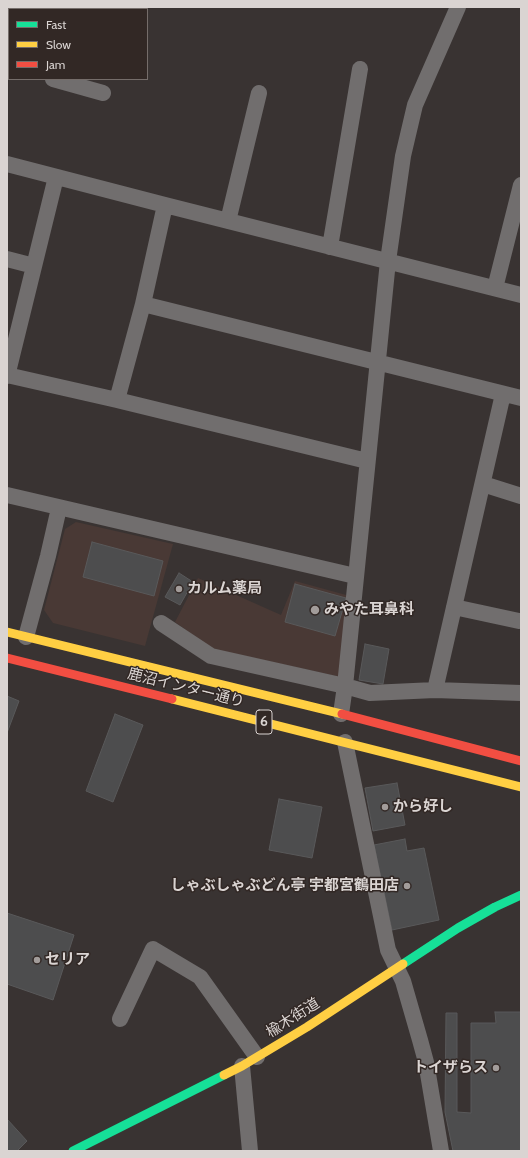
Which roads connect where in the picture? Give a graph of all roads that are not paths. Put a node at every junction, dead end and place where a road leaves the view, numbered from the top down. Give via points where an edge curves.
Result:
1 (458, 7) edge
2 (360, 69) dead end
3 (57, 80) edge
4 (103, 93) dead end
5 (259, 93) dead end
6 (7, 164) edge
7 (56, 177) junction
8 (521, 185) edge
9 (165, 205) junction
10 (228, 221) junction
11 (330, 247) junction
12 (7, 259) edge
13 (388, 261) junction
14 (34, 266) junction
15 (495, 288) junction
16 (521, 295) edge
17 (142, 304) junction
18 (378, 364) junction
19 (7, 375) edge
20 (503, 394) junction
21 (521, 398) edge
22 (117, 400) junction
23 (368, 462) junction
24 (482, 484) junction
25 (7, 495) edge
26 (521, 496) edge
27 (59, 508) junction
28 (355, 576) junction
29 (454, 606) junction
30 (519, 621) dead end
31 (161, 623) dead end
32 (7, 632) edge
33 (26, 637) junction
34 (7, 658) edge
35 (345, 686) junction
36 (435, 690) junction
37 (521, 693) edge
38 (341, 714) junction
39 (345, 742) junction
40 (521, 761) edge
41 (521, 787) edge
42 (521, 895) edge
43 (397, 968) junction
44 (120, 1019) dead end
45 (257, 1057) junction
46 (242, 1066) junction
47 (73, 1151) edge
48 (250, 1151) edge
49 (441, 1151) edge

1 - 13 street via 415,105 403,156
2 - 11 street
3 - 4 street
5 - 10 street
6 - 7 street
7 - 9 street
7 - 14 street
8 - 15 street
9 - 10 street
9 - 17 street
10 - 11 street
11 - 13 street
12 - 14 street
13 - 15 street
13 - 18 street
14 - 19 street
15 - 16 street
17 - 18 street
17 - 22 street
18 - 20 street
18 - 23 street
19 - 22 street
20 - 21 street
20 - 24 street
22 - 23 street
23 - 28 street
24 - 26 street
24 - 29 street
25 - 27 street
27 - 28 street
27 - 33 street
28 - 35 street
29 - 30 street
29 - 36 street
31 - 35 street via 210,656
32 - 33 main road, 鹿沼インター通り / 6
33 - 38 main road, 鹿沼インター通り / 6
34 - 39 main road, 鹿沼インター通り / 6
35 - 36 street via 370,693
35 - 38 street
36 - 37 street
38 - 40 main road, 鹿沼インター通り / 6
39 - 41 main road, 鹿沼インター通り / 6
39 - 43 street via 388,950
42 - 43 main road, 楡木街道 via 458,928
43 - 45 main road, 楡木街道
43 - 49 street via 422,1047
44 - 45 street via 153,949 200,977
45 - 46 main road, 楡木街道
46 - 47 main road, 楡木街道
46 - 48 street

